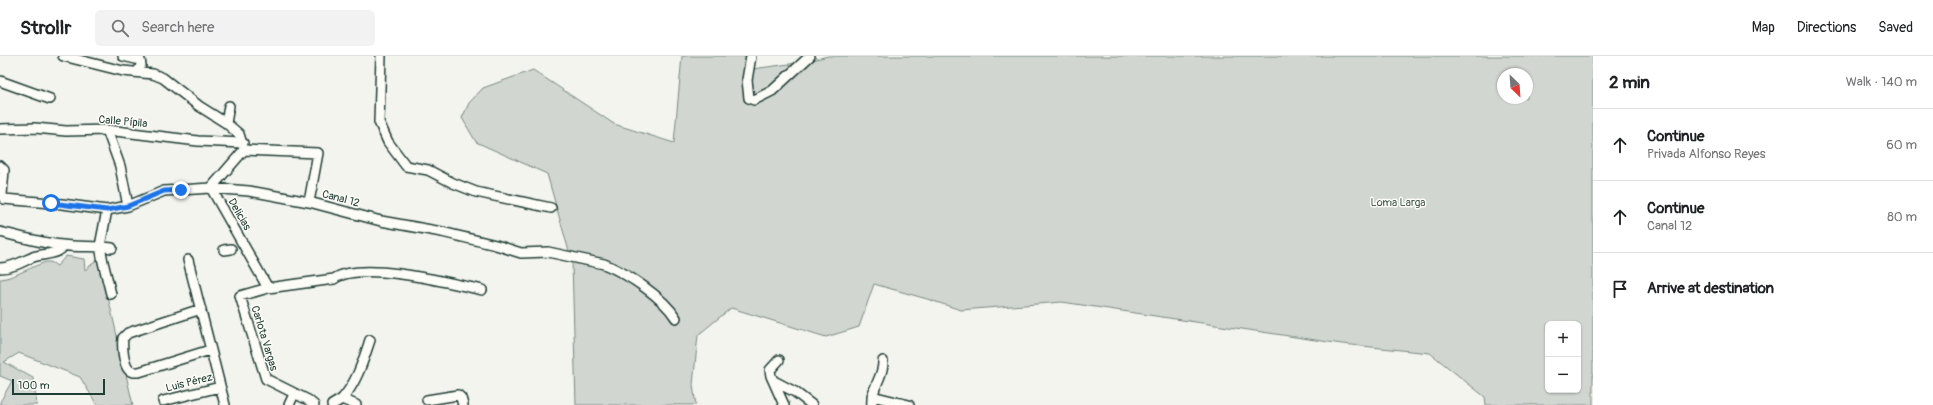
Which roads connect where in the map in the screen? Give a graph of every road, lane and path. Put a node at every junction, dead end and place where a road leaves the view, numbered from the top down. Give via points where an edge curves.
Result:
1 (63, 56) edge
2 (124, 56) edge
3 (381, 56) edge
4 (751, 56) edge
5 (810, 56) edge
6 (138, 72) junction
7 (0, 81) edge
8 (50, 99) dead end
9 (229, 106) dead end
10 (226, 123) junction
11 (0, 129) edge
12 (107, 130) junction
13 (243, 147) junction
14 (0, 166) edge
15 (211, 188) junction
16 (309, 202) junction
17 (128, 206) junction
18 (551, 208) dead end
19 (107, 210) junction
20 (0, 232) edge
21 (62, 246) junction
22 (100, 246) junction
23 (112, 248) dead end
24 (188, 260) dead end
25 (0, 268) edge
26 (268, 288) junction
27 (482, 290) dead end
28 (111, 294) dead end
29 (201, 309) junction
30 (676, 318) dead end
31 (370, 340) dead end
32 (210, 350) junction
33 (779, 360) dead end
34 (883, 361) dead end
35 (774, 381) junction
36 (220, 386) junction
37 (294, 394) junction
38 (342, 399) junction
39 (427, 400) dead end
40 (872, 400) edge
41 (163, 401) dead end
42 (225, 405) edge
43 (289, 405) edge
44 (314, 405) edge
45 (332, 405) edge
46 (356, 405) edge
47 (463, 405) edge
48 (784, 405) edge
49 (812, 405) edge
50 (909, 405) edge

1 - 6 street via 123,71
2 - 6 street via 140,60
3 - 18 street via 379,122 388,142 406,166 428,170 476,192
4 - 5 street via 747,90 749,98 754,100 772,91
6 - 10 street via 163,78
7 - 8 street
9 - 10 street
10 - 13 street via 239,134
11 - 12 street, Calle Pípila
12 - 13 street, Calle Pípila
12 - 17 street via 120,166
13 - 15 street
13 - 16 street, Calle Pípila via 318,153
14 - 19 street, Canal 12 via 4,170 3,197 6,200
15 - 16 street, Canal 12 via 249,191
15 - 17 street, Canal 12 via 164,191
15 - 26 street, Delicias
16 - 30 street, Canal 12 via 521,253 548,252 604,264 658,297
17 - 19 street, Canal 12
19 - 22 street
20 - 21 street
21 - 22 street
21 - 25 street via 58,252
22 - 23 street
22 - 28 street
24 - 29 street
26 - 27 street, Carlota Vargas via 334,279 349,273 387,272 420,276
26 - 37 street, Carlota Vargas via 240,296 266,379
29 - 32 street
29 - 32 street via 128,333 122,344 129,370 133,372 147,371
31 - 38 street via 356,379
32 - 36 street
33 - 35 street via 770,370
34 - 40 street via 882,375
35 - 48 street
35 - 49 street
36 - 41 street, Luis Pérez
36 - 42 street
37 - 43 street
37 - 44 street
38 - 45 street
38 - 46 street
39 - 47 street via 458,395
40 - 50 street

